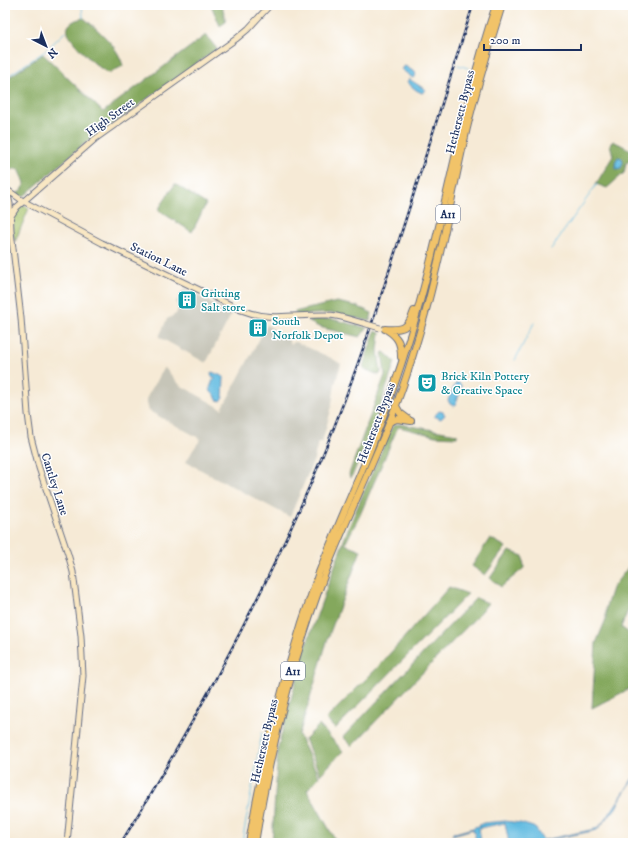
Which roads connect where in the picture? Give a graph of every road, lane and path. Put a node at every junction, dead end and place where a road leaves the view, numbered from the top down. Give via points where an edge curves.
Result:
1 (270, 5) edge
2 (496, 5) edge
3 (502, 5) edge
4 (6, 189) edge
5 (23, 202) junction
6 (11, 216) junction
7 (424, 288) junction
8 (383, 328) junction
9 (397, 378) junction
10 (396, 406) junction
11 (389, 422) junction
12 (67, 843) edge
13 (249, 843) edge
14 (255, 843) edge

1 - 5 street, High Street via 248,29 96,139
2 - 7 highway, Hethersett Bypass / A11 via 467,104
3 - 10 highway, Hethersett Bypass / A11 via 466,133 430,297
4 - 5 street, Station Lane
4 - 6 street, Cantley Lane
5 - 6 street
5 - 8 street, Station Lane, bridge via 209,296 248,313 283,318 332,315
6 - 12 street, Cantley Lane via 31,437 68,554 82,648 83,676
7 - 8 highway, A11 via 404,328
7 - 9 highway, Hethersett Bypass / A11
8 - 9 highway, A11 via 396,338 400,345 401,358
9 - 13 highway, Hethersett Bypass / A11 via 332,540 288,666
10 - 11 highway, Hethersett Bypass / A11
10 - 11 highway via 400,413 411,420 397,419
11 - 14 highway, Hethersett Bypass / A11 via 317,596 271,756

